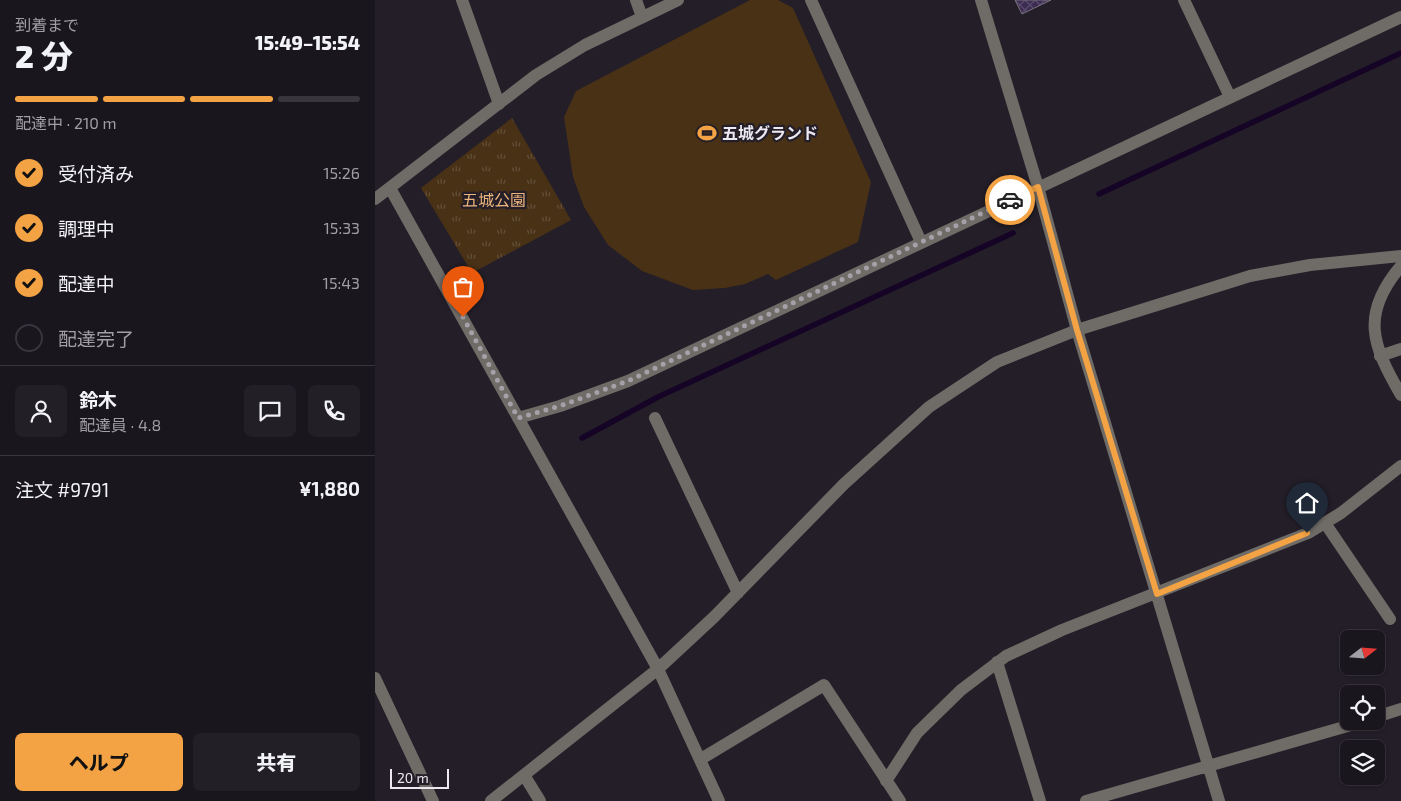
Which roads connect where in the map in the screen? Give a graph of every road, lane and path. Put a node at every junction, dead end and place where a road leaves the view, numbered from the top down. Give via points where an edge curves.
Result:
1 (462, 0) edge
2 (636, 0) edge
3 (678, 0) edge
4 (811, 0) edge
5 (981, 0) edge
6 (1184, 0) edge
7 (1401, 17) edge
8 (642, 18) junction
9 (1230, 97) junction
10 (499, 104) junction
11 (1038, 187) junction
12 (390, 188) junction
13 (375, 199) edge
14 (921, 242) junction
15 (1401, 256) edge
16 (1401, 266) edge
17 (1077, 330) junction
18 (1401, 349) edge
19 (1380, 356) junction
20 (1401, 394) edge
21 (518, 418) junction
22 (655, 418) dead end
23 (1401, 466) edge
24 (1325, 523) junction
25 (738, 593) junction
26 (1157, 594) junction
27 (1390, 620) dead end
28 (997, 662) junction
29 (658, 670) junction
30 (375, 678) edge
31 (1401, 709) edge
32 (1385, 714) edge
33 (1340, 728) edge
34 (701, 759) junction
35 (1209, 766) junction
36 (524, 775) junction
37 (886, 781) junction
38 (433, 801) edge
39 (491, 801) edge
40 (540, 801) edge
41 (719, 801) edge
42 (900, 801) edge
43 (1040, 801) edge
44 (1085, 801) edge
45 (1219, 801) edge

1 - 10 street
2 - 8 street
3 - 8 street
4 - 14 street
5 - 11 street
6 - 9 street
7 - 9 street
8 - 10 street via 585,45 536,74
9 - 11 street
10 - 12 street
11 - 14 street
11 - 17 street
12 - 13 street
12 - 21 street
14 - 21 street via 628,381
15 - 17 street via 1310,264 1250,276
16 - 19 street via 1383,293 1373,320
17 - 25 street via 997,362 929,406 844,484
17 - 26 street
18 - 19 street
19 - 20 street
21 - 29 street
22 - 25 street
23 - 24 street
24 - 26 street
24 - 27 street
25 - 29 street
26 - 28 street via 1062,630
26 - 35 street
28 - 37 street via 961,690 917,733
28 - 43 street
29 - 34 street
29 - 36 street
30 - 38 street
31 - 32 street
33 - 35 street
34 - 37 street via 824,685
34 - 41 street
35 - 44 street
35 - 45 street
36 - 39 street
36 - 40 street
37 - 42 street

